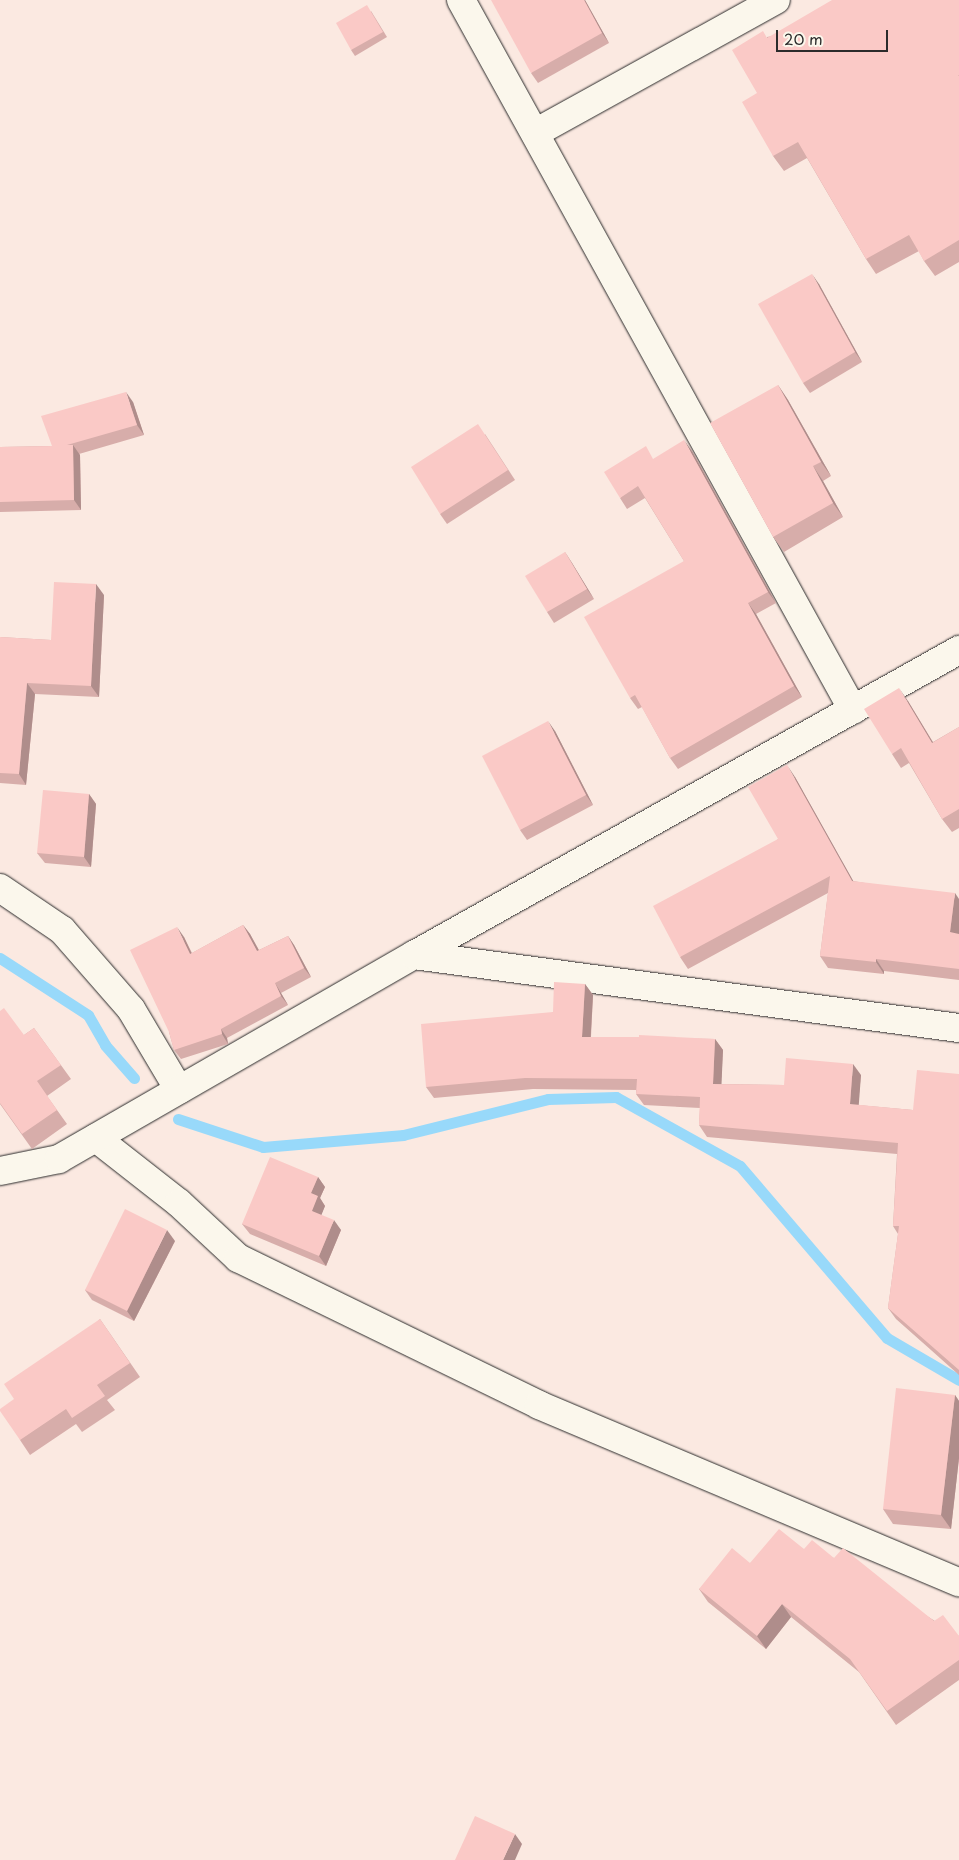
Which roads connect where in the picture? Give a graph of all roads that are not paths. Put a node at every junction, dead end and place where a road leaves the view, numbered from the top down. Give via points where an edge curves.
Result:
1 (461, 0) edge
2 (776, 0) edge
3 (534, 132) junction
4 (959, 650) edge
5 (853, 710) junction
6 (0, 888) edge
7 (414, 956) junction
8 (959, 1028) edge
9 (179, 1090) junction
10 (96, 1138) junction
11 (0, 1171) edge
12 (959, 1582) edge

1 - 3 street
2 - 3 street
3 - 5 street
4 - 5 street
5 - 7 street
6 - 9 street via 62,930 131,1008
7 - 8 street
7 - 9 street
9 - 10 street
10 - 11 street via 59,1159
10 - 12 street via 179,1203 238,1258 539,1405

